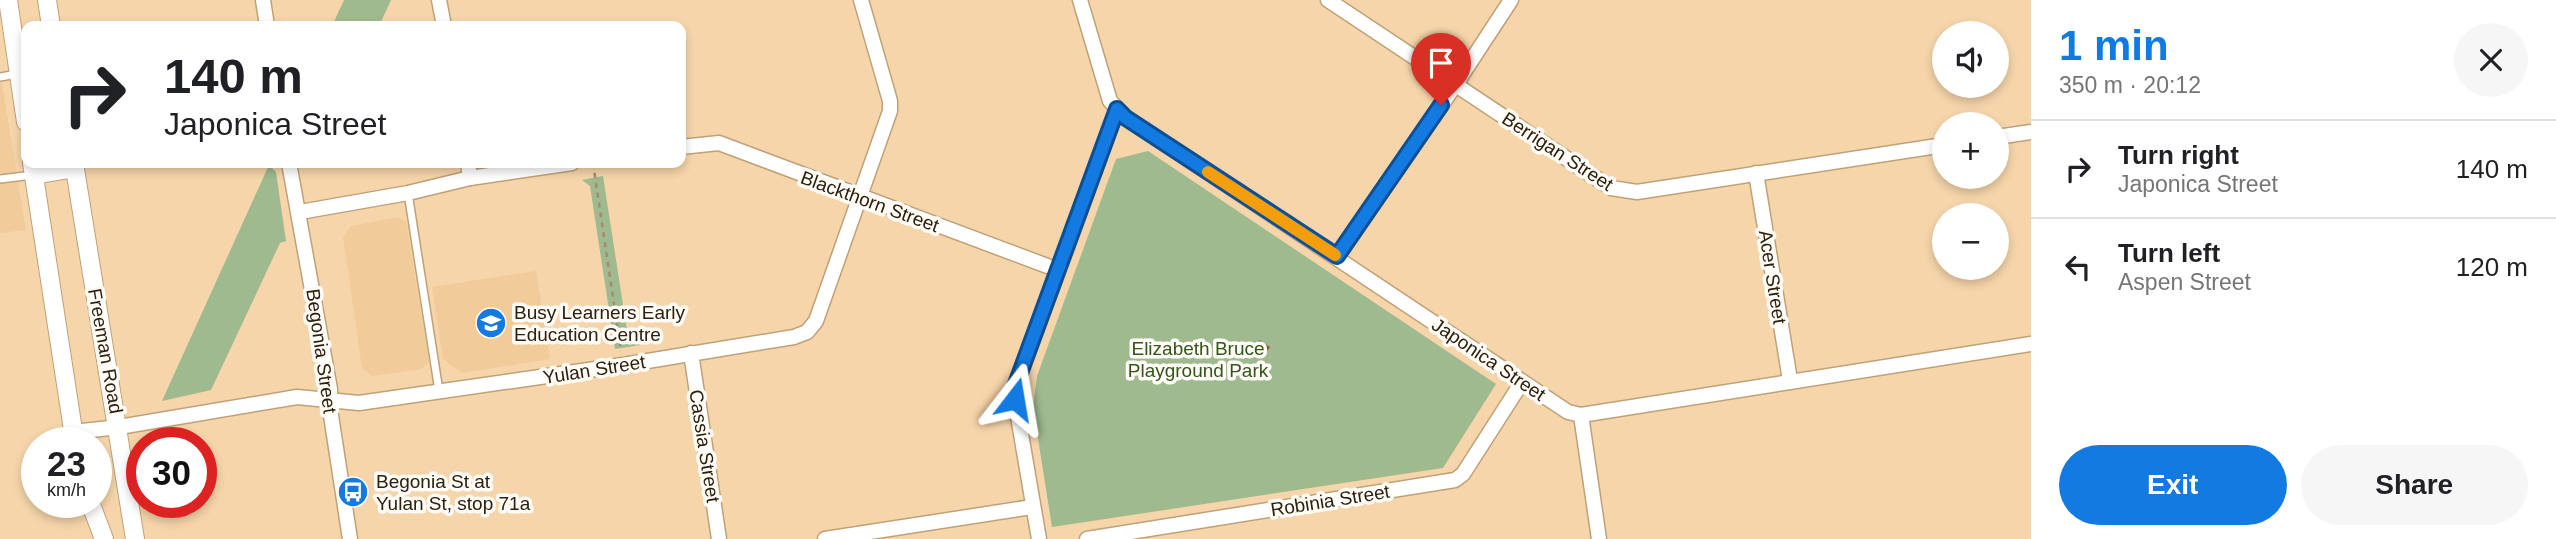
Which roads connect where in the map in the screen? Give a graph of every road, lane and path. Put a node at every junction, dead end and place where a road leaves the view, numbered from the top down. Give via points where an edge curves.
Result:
1 (8, 0) edge
2 (47, 0) edge
3 (263, 0) edge
4 (439, 0) edge
5 (861, 0) edge
6 (1080, 0) edge
7 (1328, 0) edge
8 (1511, 0) edge
9 (50, 21) edge
10 (266, 21) edge
11 (443, 21) edge
12 (19, 74) junction
13 (0, 77) edge
14 (1456, 84) junction
15 (21, 88) edge
16 (1117, 109) junction
17 (2031, 132) edge
18 (2009, 135) edge
19 (686, 146) edge
20 (1932, 147) edge
21 (76, 168) edge
22 (290, 168) edge
23 (469, 168) edge
24 (538, 168) edge
25 (594, 168) edge
26 (33, 169) edge
27 (1756, 173) junction
28 (470, 178) junction
29 (0, 179) edge
30 (408, 193) junction
31 (861, 198) junction
32 (300, 212) junction
33 (1337, 256) junction
34 (1058, 270) junction
35 (2031, 344) edge
36 (691, 353) junction
37 (623, 365) junction
38 (1790, 380) junction
39 (1522, 382) junction
40 (439, 391) junction
41 (330, 401) junction
42 (1581, 415) junction
43 (72, 427) edge
44 (119, 427) junction
45 (112, 429) edge
46 (1032, 507) junction
47 (96, 518) edge
48 (104, 539) edge
49 (135, 539) edge
50 (350, 539) edge
51 (719, 539) edge
52 (825, 539) edge
53 (1038, 539) edge
54 (1087, 539) edge
55 (1599, 539) edge

1 - 12 street
2 - 9 street
3 - 10 street
4 - 11 street
5 - 31 street, Yulan Street via 890,111
6 - 16 street, Japonica Street via 1101,77
7 - 14 street, Berrigan Street
8 - 14 street
12 - 13 lane
12 - 15 street
14 - 27 street, Berrigan Street via 1611,188 1637,192
14 - 33 street
16 - 33 street, Japonica Street
16 - 34 street
17 - 18 street
19 - 31 street, Blackthorn Street via 719,143
20 - 27 street, Berrigan Street
21 - 44 street, Freeman Road
22 - 32 street, Begonia Street
23 - 28 street
24 - 28 street
25 - 37 path
26 - 29 lane
26 - 43 street
27 - 38 street, Acer Street
28 - 30 street
30 - 32 street
30 - 40 lane
31 - 34 street, Blackthorn Street
31 - 36 street, Yulan Street via 816,321 807,332
32 - 41 street, Begonia Street
33 - 39 street, Japonica Street
34 - 46 street via 1016,384
35 - 38 street
36 - 37 street, Yulan Street
36 - 51 street, Cassia Street
37 - 40 street, Yulan Street
38 - 42 street
39 - 42 street, Japonica Street via 1568,412
39 - 54 street, Robinia Street via 1455,480
40 - 41 street, Yulan Street via 359,403
41 - 44 street, Yulan Street via 297,397
41 - 50 street, Begonia Street
42 - 55 street
44 - 45 street, Yulan Street
44 - 49 street, Freeman Road
46 - 52 street
46 - 53 street
47 - 48 street

